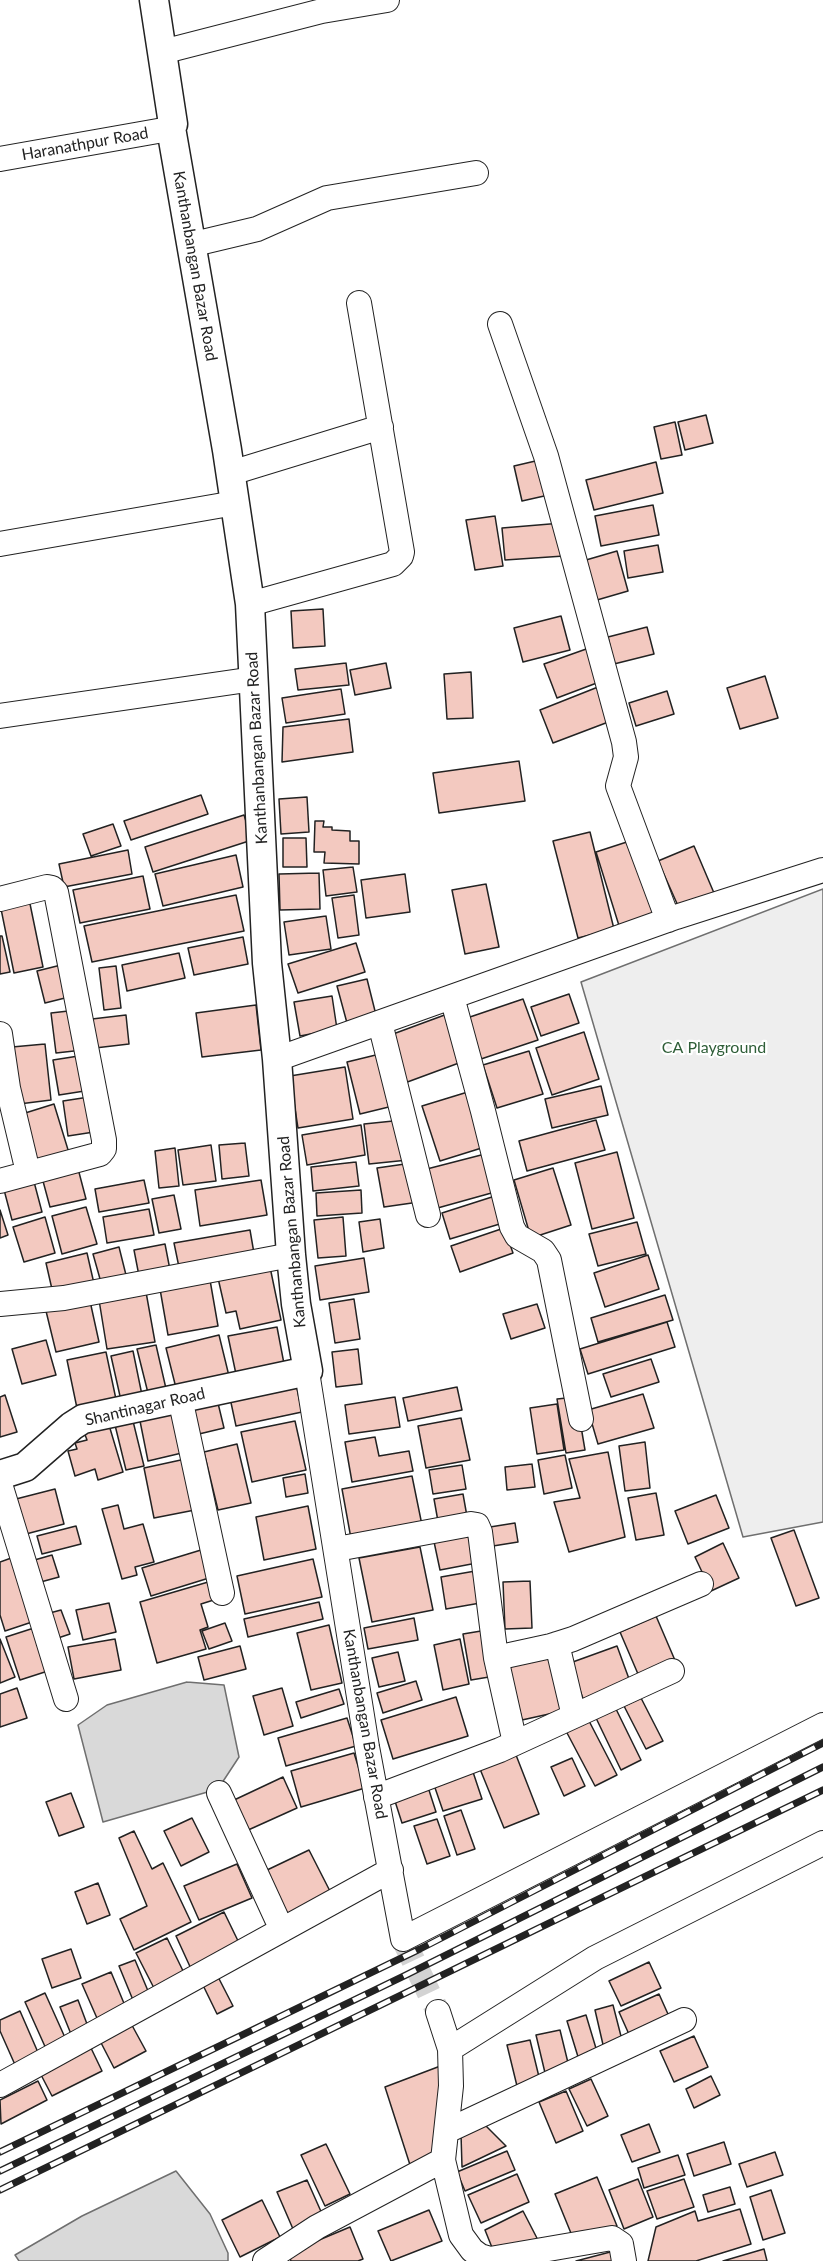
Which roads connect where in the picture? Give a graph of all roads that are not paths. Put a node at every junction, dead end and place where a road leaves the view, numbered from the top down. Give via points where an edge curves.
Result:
1 (154, 0) edge
2 (387, 0) edge
3 (162, 52) junction
4 (170, 128) junction
5 (0, 159) edge
6 (476, 173) dead end
7 (190, 245) junction
8 (359, 303) dead end
9 (500, 324) dead end
10 (381, 427) junction
11 (231, 473) junction
12 (235, 503) junction
13 (0, 544) edge
14 (250, 604) junction
15 (254, 679) junction
16 (0, 716) edge
17 (823, 870) edge
18 (0, 899) edge
19 (668, 920) junction
20 (452, 997) junction
21 (380, 1023) junction
22 (0, 1034) edge
23 (277, 1059) junction
24 (28, 1172) junction
25 (0, 1181) edge
26 (428, 1215) dead end
27 (291, 1256) junction
28 (0, 1304) edge
29 (307, 1373) junction
30 (180, 1398) junction
31 (581, 1419) dead end
32 (0, 1475) edge
33 (0, 1484) edge
34 (337, 1549) junction
35 (701, 1584) dead end
36 (222, 1593) dead end
37 (557, 1644) junction
38 (496, 1658) junction
39 (672, 1671) dead end
40 (66, 1699) dead end
41 (574, 1716) junction
42 (823, 1725) edge
43 (515, 1743) junction
44 (219, 1793) dead end
45 (376, 1797) junction
46 (823, 1843) edge
47 (391, 1870) junction
48 (282, 1930) junction
49 (438, 2012) tunnel mouth
50 (684, 2020) dead end
51 (450, 2049) junction
52 (0, 2085) edge
53 (447, 2131) junction
54 (443, 2160) junction
55 (265, 2261) edge
56 (624, 2261) edge

1 - 3 street, Kanthanbangan Bazar Road
2 - 3 street via 322,11
3 - 4 street, Kanthanbangan Bazar Road via 173,124
4 - 5 street, Haranathpur Road
4 - 7 street, Kanthanbangan Bazar Road
6 - 7 street via 327,198 250,231
7 - 11 street, Kanthanbangan Bazar Road
8 - 10 street
9 - 19 street via 546,456 624,742 626,757 618,786
10 - 11 street
10 - 14 street via 402,552 399,560
11 - 12 street, Kanthanbangan Bazar Road
12 - 13 street
12 - 14 street, Kanthanbangan Bazar Road
14 - 15 street, Kanthanbangan Bazar Road
15 - 16 street
15 - 23 street, Kanthanbangan Bazar Road via 267,963
17 - 19 street
18 - 24 street via 47,886 56,892 104,1140 100,1154
19 - 20 street
20 - 21 street
20 - 31 street via 512,1227 517,1236 543,1251 549,1260
21 - 23 street
21 - 26 street
22 - 24 street
23 - 27 street, Kanthanbangan Bazar Road
24 - 25 street
27 - 28 street via 64,1298
27 - 29 street, Kanthanbangan Bazar Road
29 - 30 street, Shantinagar Road
29 - 34 street, Kanthanbangan Bazar Road
30 - 32 street, Shantinagar Road via 83,1419 25,1467
30 - 36 street
33 - 40 street
34 - 38 street via 477,1525
34 - 45 street, Kanthanbangan Bazar Road
35 - 37 street
37 - 38 street
37 - 41 street
38 - 43 street
39 - 41 street
41 - 43 street
42 - 47 street, Kanthanbangan Bazar Road via 403,1939
43 - 45 street
44 - 48 street
45 - 47 street, Kanthanbangan Bazar Road
46 - 51 street via 595,1958
47 - 48 street
48 - 52 street
49 - 51 street
50 - 53 street
51 - 53 street
53 - 54 street
54 - 55 street via 317,2227
54 - 56 street via 461,2235 480,2256 490,2259 612,2238 621,2244

